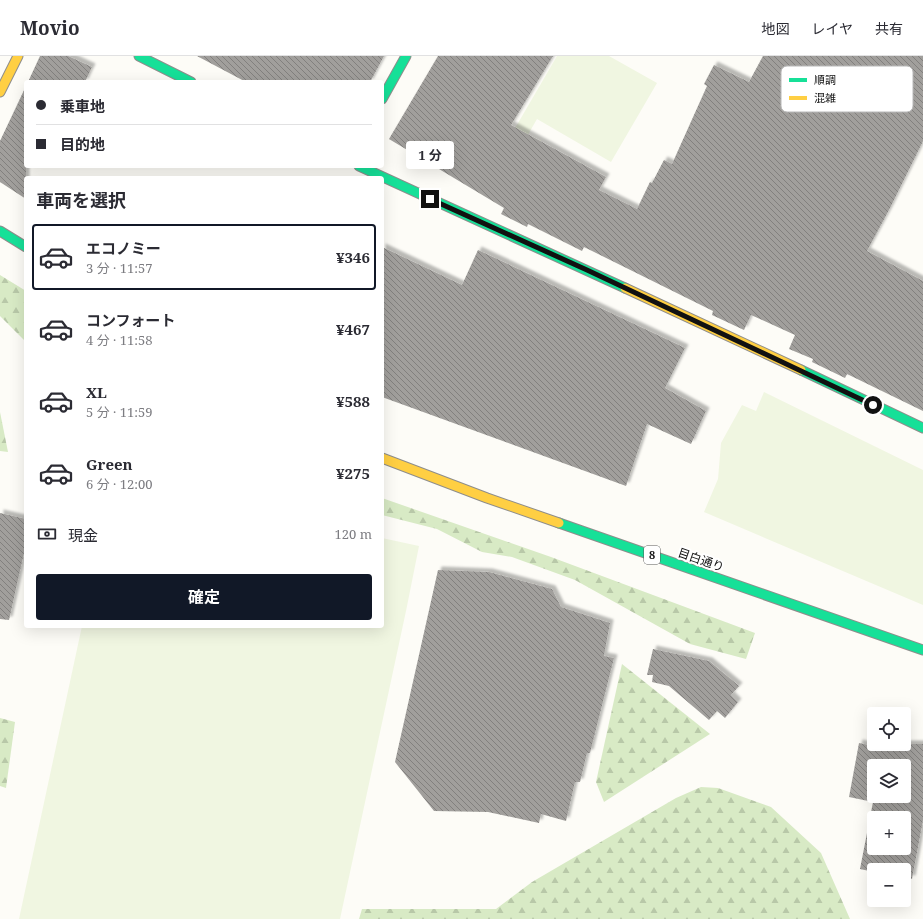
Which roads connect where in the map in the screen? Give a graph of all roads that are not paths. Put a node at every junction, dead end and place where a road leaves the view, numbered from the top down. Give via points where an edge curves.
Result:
1 (18, 56) edge
2 (139, 56) edge
3 (406, 56) edge
4 (187, 80) edge
5 (0, 92) edge
6 (384, 95) edge
7 (363, 168) edge
8 (381, 176) edge
9 (384, 177) edge
10 (0, 230) edge
11 (24, 246) edge
12 (923, 428) edge
13 (384, 459) edge
14 (923, 650) edge

1 - 5 street
2 - 4 street
3 - 6 street
7 - 8 street
9 - 12 street
10 - 11 street
13 - 14 street, 目白通り / 8 via 487,498

